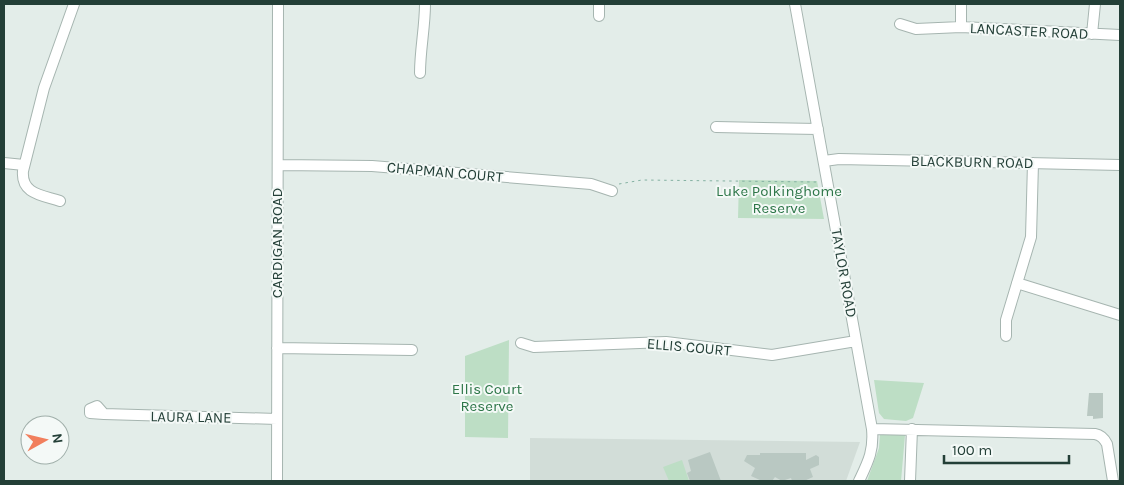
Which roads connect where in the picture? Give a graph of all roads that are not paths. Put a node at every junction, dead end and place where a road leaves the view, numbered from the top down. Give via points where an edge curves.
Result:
1 (74, 4) edge
2 (278, 4) edge
3 (425, 4) edge
4 (599, 4) edge
5 (795, 4) edge
6 (961, 4) edge
7 (1095, 4) edge
8 (599, 16) dead end
9 (900, 24) dead end
10 (961, 27) junction
11 (1092, 34) junction
12 (1120, 35) edge
13 (420, 73) dead end
14 (716, 127) dead end
15 (818, 129) junction
16 (824, 161) junction
17 (4, 163) edge
18 (1033, 163) junction
19 (24, 165) junction
20 (278, 165) junction
21 (1120, 165) edge
22 (612, 191) road end
23 (60, 201) dead end
24 (1017, 283) junction
25 (1120, 315) edge
26 (1006, 336) dead end
27 (856, 341) junction
28 (521, 343) dead end
29 (277, 348) junction
30 (412, 350) dead end
31 (104, 414) dead end
32 (277, 419) junction
33 (872, 428) junction
34 (912, 429) junction
35 (277, 481) edge
36 (858, 481) edge
37 (910, 481) edge
38 (1113, 481) edge

1 - 19 street via 44,88
2 - 20 street, CARDIGAN ROAD
3 - 13 street
4 - 8 street
5 - 15 street, TAYLOR ROAD
6 - 10 street, LANCASTER ROAD
7 - 11 street
9 - 10 street via 916,29
10 - 11 street, LANCASTER ROAD
11 - 12 street, LANCASTER ROAD
14 - 15 street
15 - 16 street, TAYLOR ROAD
16 - 18 street, BLACKBURN ROAD via 839,158
16 - 27 street, TAYLOR ROAD
17 - 19 street
18 - 21 street, BLACKBURN ROAD
18 - 24 street via 1031,237
19 - 23 street via 22,180 28,189
20 - 22 street, CHAPMAN COURT via 372,166 591,184
20 - 29 street, CARDIGAN ROAD
24 - 25 street
24 - 26 street via 1006,320
27 - 28 street, ELLIS COURT via 772,355 666,342 534,347
27 - 33 street, TAYLOR ROAD
29 - 30 street
29 - 32 street, CARDIGAN ROAD
31 - 32 street, LAURA LANE
32 - 35 street, CARDIGAN ROAD
33 - 34 street
33 - 36 street, TAYLOR ROAD via 870,458
34 - 37 street
34 - 38 street via 1100,435 1107,444

